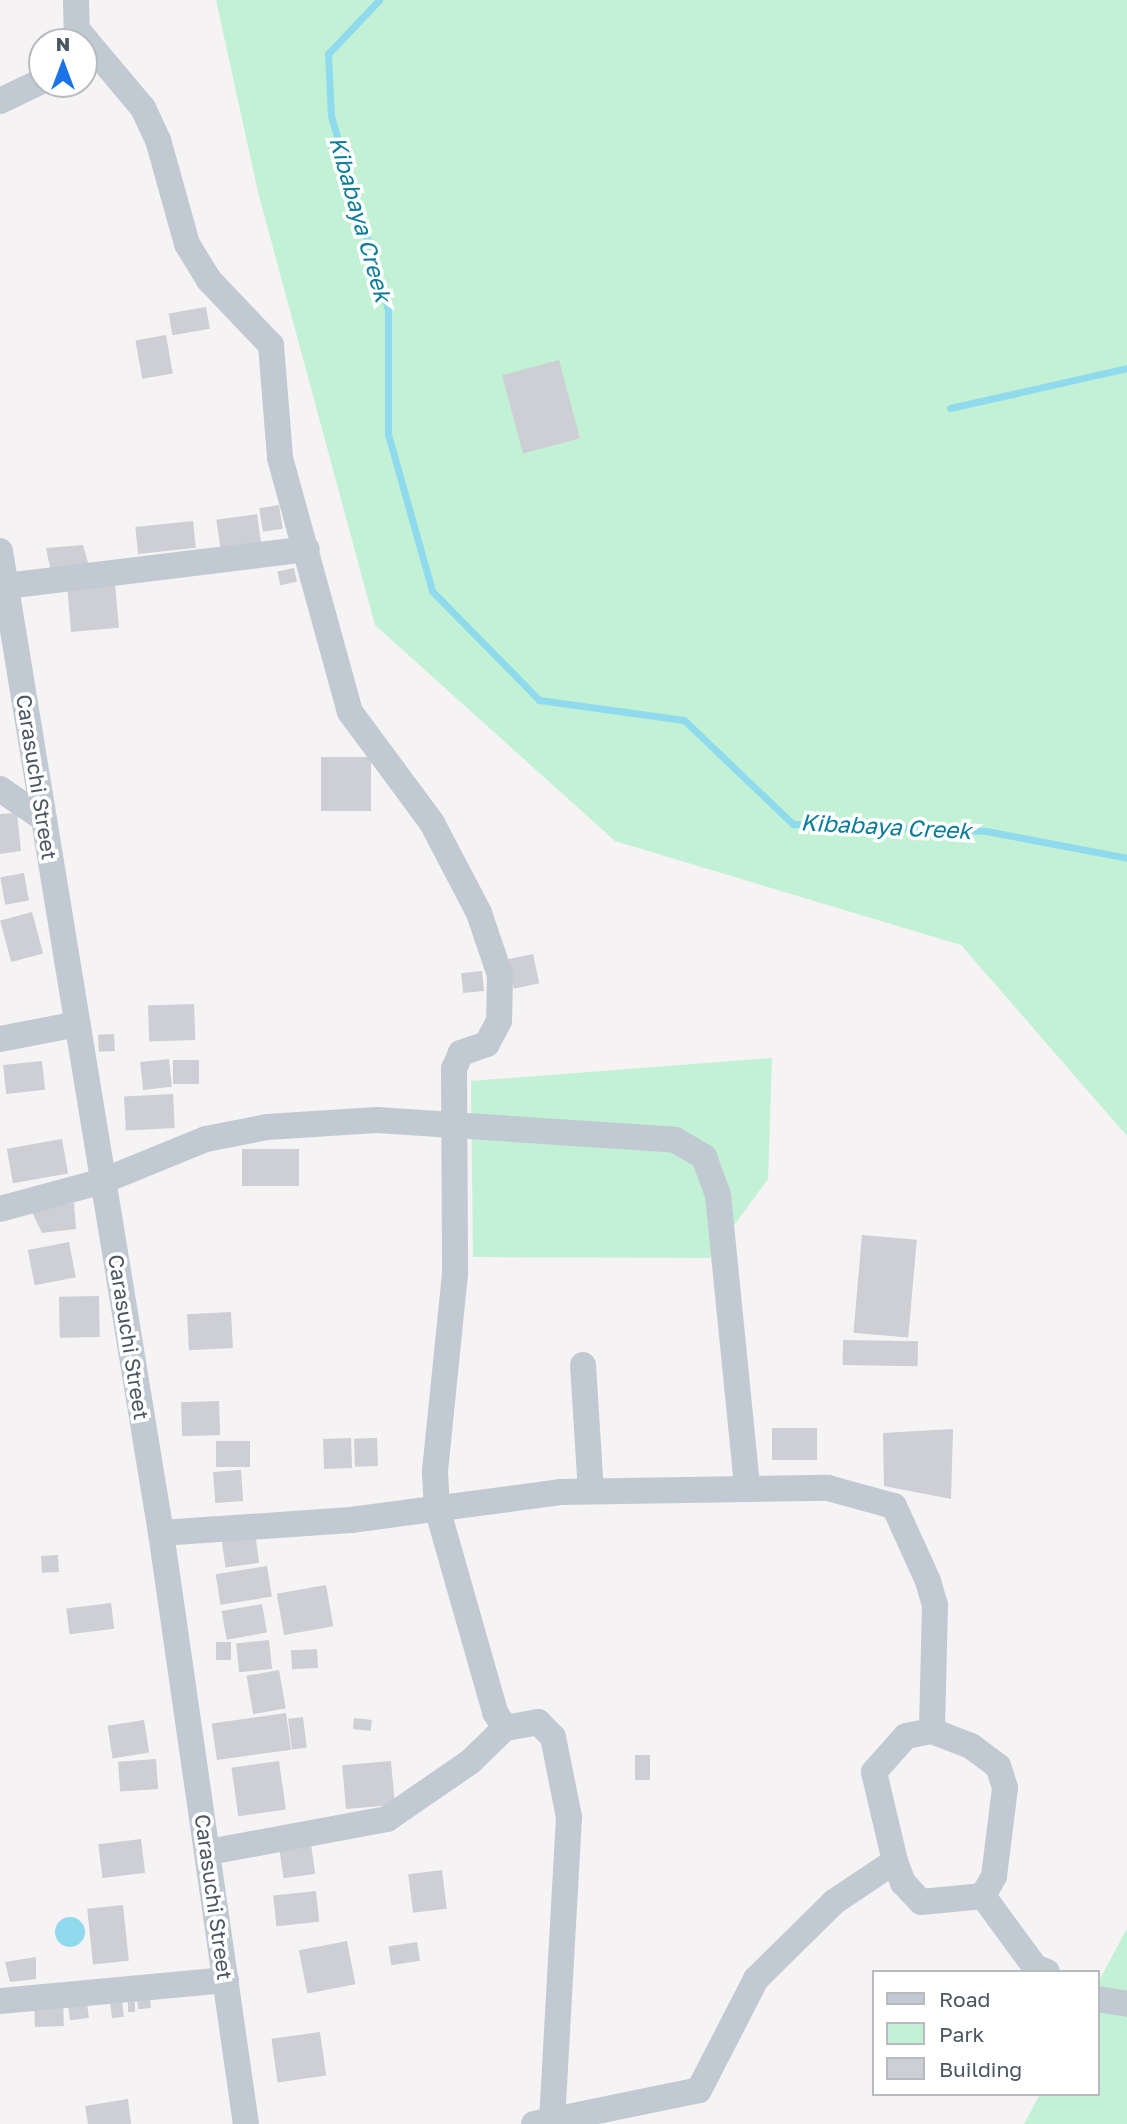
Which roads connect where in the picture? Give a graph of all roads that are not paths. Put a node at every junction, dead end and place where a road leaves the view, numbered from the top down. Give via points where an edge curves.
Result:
1 (76, 0) edge
2 (78, 28) edge
3 (98, 58) edge
4 (28, 88) edge
5 (0, 101) edge
6 (307, 550) junction
7 (0, 551) edge
8 (6, 586) junction
9 (0, 789) edge
10 (44, 818) junction
11 (78, 1024) junction
12 (0, 1039) edge
13 (453, 1124) junction
14 (103, 1181) junction
15 (0, 1209) edge
16 (583, 1365) dead end
17 (747, 1488) junction
18 (591, 1491) junction
19 (437, 1508) junction
20 (161, 1533) junction
21 (505, 1728) junction
22 (932, 1731) junction
23 (209, 1852) junction
24 (895, 1861) junction
25 (983, 1896) junction
26 (1042, 1970) edge
27 (226, 1980) junction
28 (1099, 1999) edge
29 (0, 2001) edge
30 (1127, 2004) edge
31 (543, 2122) edge
32 (246, 2124) edge

1 - 2 street
3 - 6 street via 142,108 158,140 187,244 209,280 271,345 280,458
4 - 5 street
6 - 8 street
6 - 13 street via 350,712 432,823 479,914 500,975 499,1021 487,1044 461,1053 454,1069
7 - 8 street, Carasuchi Street
8 - 10 street, Carasuchi Street
9 - 10 street
10 - 11 street, Carasuchi Street
11 - 12 street
11 - 14 street, Carasuchi Street
13 - 14 street via 324,1121 267,1127 206,1139
13 - 17 street via 675,1140 704,1157 718,1195
13 - 19 street via 455,1274
14 - 15 street
14 - 20 street, Carasuchi Street
16 - 18 street
17 - 18 street
17 - 22 street via 828,1488 894,1506 935,1605
18 - 19 street
19 - 20 street
19 - 21 street via 495,1712
20 - 23 street, Carasuchi Street
21 - 23 street via 470,1762 387,1819
21 - 31 street via 538,1722 553,1737 569,1817
22 - 24 street via 906,1736 874,1772
22 - 25 street via 971,1746 998,1766 1005,1788 995,1876
23 - 27 street, Carasuchi Street
24 - 25 street via 903,1883 921,1902
24 - 31 street via 834,1902 756,1979 699,2090
25 - 26 street via 1035,1967
27 - 29 street
27 - 32 street, Carasuchi Street
28 - 30 street

